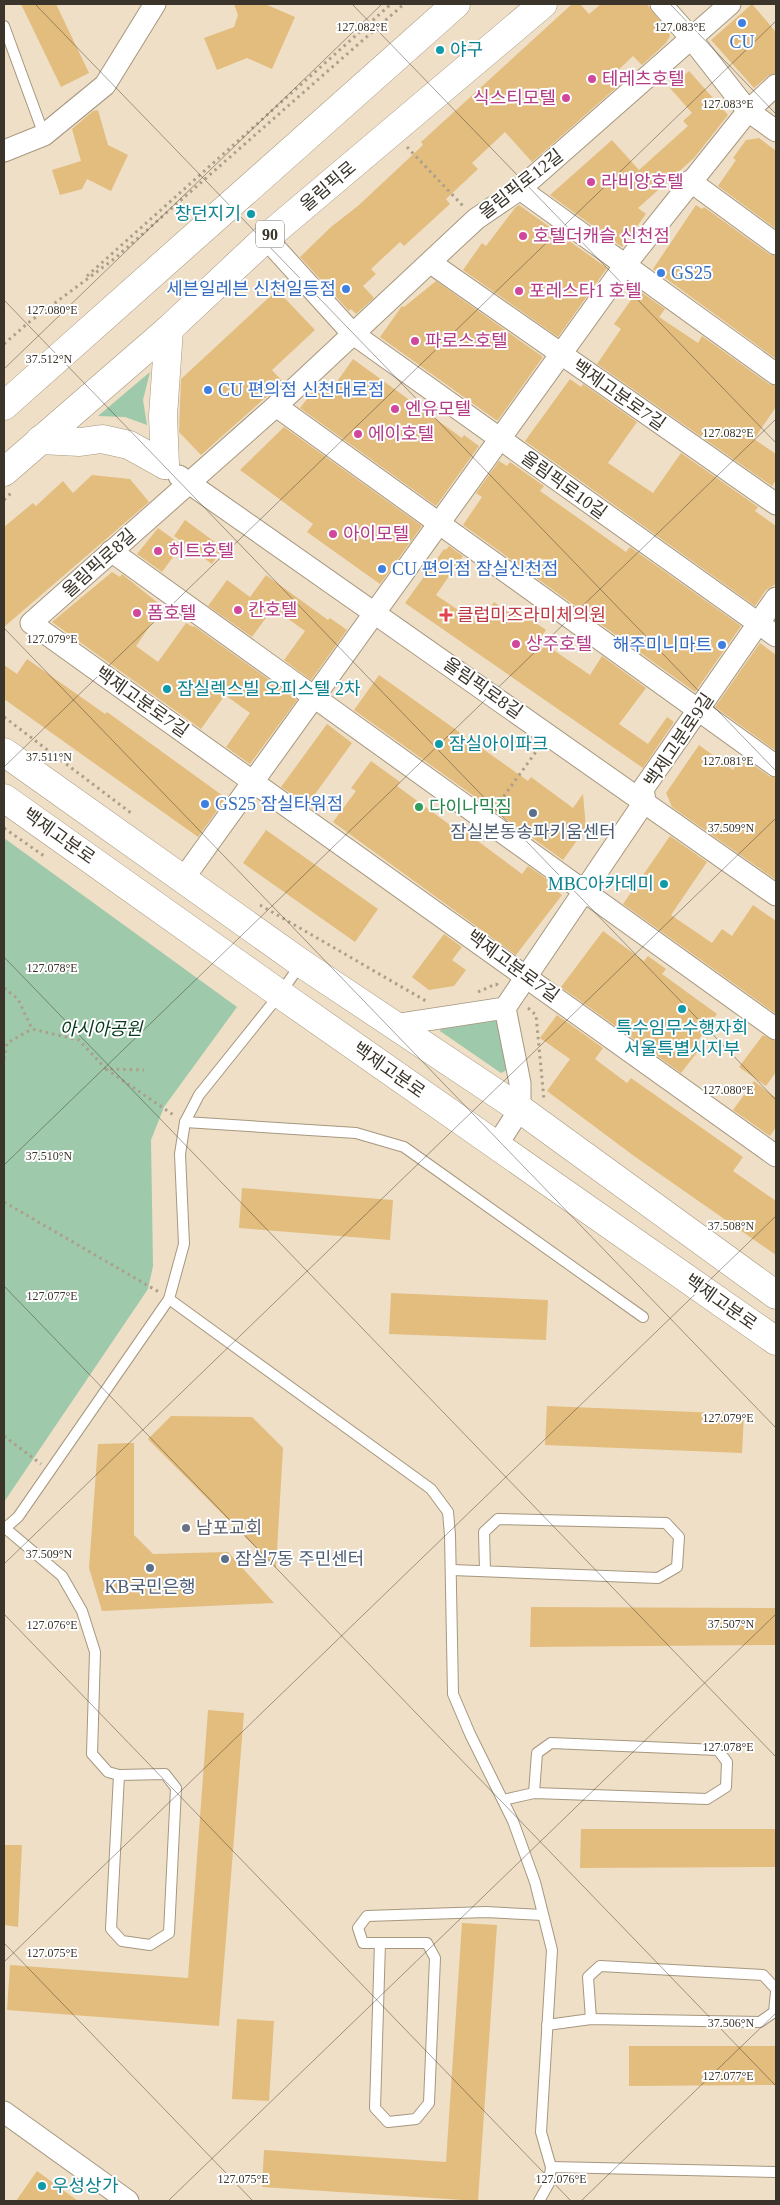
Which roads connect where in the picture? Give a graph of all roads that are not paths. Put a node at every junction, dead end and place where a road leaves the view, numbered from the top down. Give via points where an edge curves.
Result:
1 (155, 4) edge
2 (456, 4) edge
3 (543, 4) edge
4 (661, 4) edge
5 (730, 4) edge
6 (4, 26) edge
7 (691, 38) junction
8 (776, 85) edge
9 (748, 111) junction
10 (776, 131) edge
11 (44, 135) junction
12 (4, 151) edge
13 (690, 182) junction
14 (520, 189) junction
15 (266, 238) junction
16 (776, 244) edge
17 (431, 263) junction
18 (625, 265) junction
19 (169, 329) junction
20 (352, 333) junction
21 (560, 355) junction
22 (776, 374) edge
23 (4, 406) edge
24 (276, 406) junction
25 (500, 438) junction
26 (40, 440) junction
27 (165, 465) junction
28 (4, 472) edge
29 (189, 483) junction
30 (776, 504) edge
31 (440, 523) junction
32 (111, 552) junction
33 (776, 598) edge
34 (374, 613) junction
35 (31, 623) joint
36 (758, 623) junction
37 (776, 636) edge
38 (314, 696) junction
39 (698, 710) junction
40 (4, 752) edge
41 (776, 766) edge
42 (254, 782) junction
43 (4, 798) edge
44 (645, 801) junction
45 (183, 879) junction
46 (586, 890) junction
47 (776, 895) edge
48 (301, 963) junction
49 (527, 976) junction
50 (280, 994) junction
51 (505, 1008) junction
52 (394, 1025) junction
53 (776, 1029) edge
54 (520, 1109) junction
55 (184, 1122) junction
56 (497, 1145) junction
57 (775, 1152) edge
58 (776, 1295) edge
59 (169, 1298) junction
60 (643, 1317) dead end
61 (776, 1341) edge
62 (4, 1529) edge
63 (452, 1570) junction
64 (485, 1571) junction
65 (119, 1775) junction
66 (534, 1792) junction
67 (503, 1800) junction
68 (543, 1915) junction
69 (380, 1943) junction
70 (776, 1990) edge
71 (591, 2019) junction
72 (547, 2025) junction
73 (4, 2112) edge
74 (551, 2167) junction
75 (776, 2172) edge
76 (128, 2201) edge
77 (539, 2201) edge

1 - 11 street via 106,85
2 - 23 main road
3 - 15 main road, 올림픽로 / 90
4 - 7 street
5 - 7 street, 올림픽로12길
6 - 11 lane
7 - 9 street
7 - 14 street, 올림픽로12길
8 - 9 street, 백제고분로7길
9 - 10 street
9 - 13 street, 백제고분로7길
11 - 12 street
13 - 16 street
13 - 18 street, 백제고분로7길
14 - 17 street, 올림픽로12길 via 476,220
14 - 18 street
15 - 19 main road, 올림픽로 / 90
15 - 20 street, 올림픽로10길
17 - 20 street, 올림픽로12길
17 - 21 street, 백제고분로7길
18 - 21 street, 백제고분로7길
18 - 22 street
19 - 26 main road, 올림픽로 / 90
19 - 27 main road via 163,416
20 - 24 street
20 - 25 street, 올림픽로10길
21 - 25 street, 백제고분로7길
21 - 30 street, 백제고분로7길
24 - 29 street
24 - 31 street
25 - 31 street, 백제고분로7길
25 - 36 street, 올림픽로10길
26 - 27 main road via 80,442 102,439 128,445
26 - 28 main road, 올림픽로 / 90
27 - 29 street, 올림픽로8길
29 - 32 street, 올림픽로8길
29 - 34 street, 올림픽로8길
31 - 34 street, 백제고분로7길
31 - 39 street
32 - 35 street, 올림픽로8길
32 - 38 street
33 - 36 street, 백제고분로9길
34 - 38 street, 백제고분로7길
34 - 44 street, 올림픽로8길
35 - 42 street, 백제고분로7길
36 - 37 street, 올림픽로10길
36 - 39 street, 백제고분로9길
38 - 42 street, 백제고분로7길
38 - 46 street via 377,734 460,794 487,820
39 - 41 street
39 - 44 street, 백제고분로9길 via 643,789
40 - 45 main road, 백제고분로
42 - 45 street, 백제고분로7길
42 - 49 street, 백제고분로7길
43 - 50 main road, 백제고분로
44 - 46 street, 백제고분로9길
44 - 47 street, 올림픽로8길
45 - 48 main road, 백제고분로
46 - 49 street, 백제고분로9길
46 - 53 street
48 - 50 lane
48 - 52 main road, 백제고분로
49 - 51 street, 백제고분로9길
49 - 57 street, 백제고분로7길
50 - 55 lane via 199,1095
50 - 56 main road, 백제고분로
51 - 52 street
51 - 54 street via 520,1082
52 - 54 main road, 백제고분로
54 - 56 street
54 - 58 main road, 백제고분로
55 - 59 lane via 180,1154 184,1244
55 - 60 lane via 356,1133 404,1147
56 - 61 main road, 백제고분로
59 - 62 lane via 18,1518
59 - 63 lane via 431,1489 448,1512
62 - 65 lane via 62,1576 82,1611 95,1652 92,1754 108,1772
63 - 64 lane
63 - 67 lane via 453,1694
64 - 64 lane via 484,1532 498,1519 666,1523 679,1537 677,1566 658,1578
65 - 65 lane via 111,1929 122,1941 150,1945 169,1934 176,1788 165,1774
66 - 66 lane via 537,1753 551,1743 718,1750 727,1762 726,1787 707,1799
66 - 67 lane
67 - 68 lane via 532,1874
68 - 69 lane via 486,1912 367,1916 358,1928 363,1944
68 - 72 lane via 552,1950
69 - 69 lane via 375,2108 388,2122 416,2119 428,2103 435,1958 427,1943
70 - 71 lane via 774,2012 760,2022
70 - 71 lane via 763,1975 600,1966 588,1978
71 - 72 lane
72 - 74 lane via 541,2132
73 - 76 street
74 - 75 lane
74 - 77 lane via 549,2183

